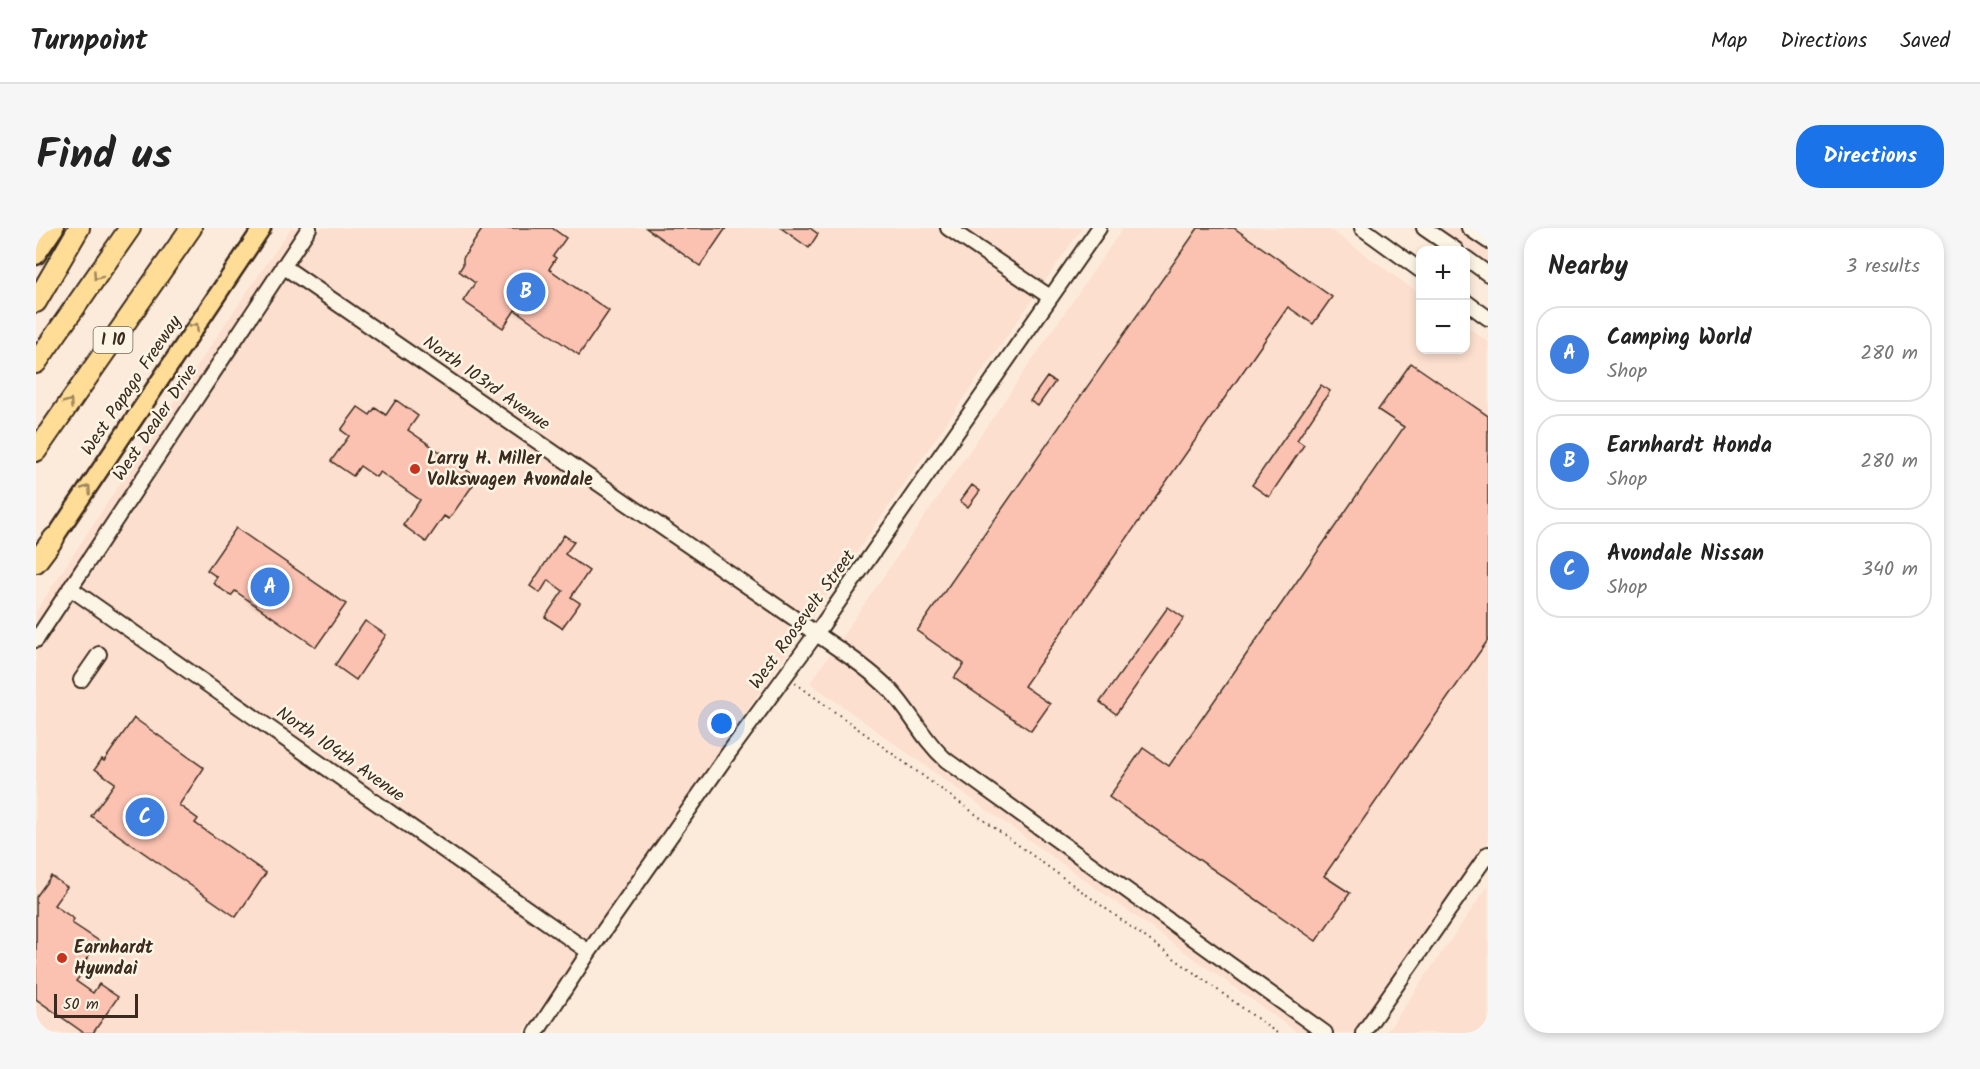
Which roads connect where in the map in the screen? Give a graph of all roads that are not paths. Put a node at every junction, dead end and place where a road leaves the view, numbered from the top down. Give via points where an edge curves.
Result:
1 (55, 228) edge
2 (80, 228) edge
3 (130, 228) edge
4 (191, 228) edge
5 (262, 228) edge
6 (309, 228) edge
7 (948, 228) edge
8 (1098, 228) edge
9 (1362, 228) edge
10 (1424, 228) edge
11 (1469, 228) edge
12 (1488, 241) edge
13 (1450, 246) edge
14 (36, 256) edge
15 (1470, 261) edge
16 (283, 266) junction
17 (1416, 267) edge
18 (1488, 274) edge
19 (1050, 297) junction
20 (36, 302) edge
21 (1470, 305) edge
22 (1488, 318) edge
23 (36, 363) edge
24 (36, 451) edge
25 (54, 538) joint
26 (36, 564) edge
27 (70, 588) junction
28 (816, 634) junction
29 (36, 640) edge
30 (99, 654) dead end
31 (81, 680) dead end
32 (1488, 854) edge
33 (589, 952) junction
34 (536, 1033) edge
35 (1325, 1033) edge
36 (1363, 1033) edge

1 - 14 main road
2 - 20 highway
3 -> 23 highway, I 10
24 -> 4 highway, I 10
25 -> 5 main road, West Papago Freeway
6 - 16 street, West Dealer Drive
7 - 19 street
8 - 19 street, West Roosevelt Street
9 - 17 street
10 - 13 street
11 - 12 street
15 - 18 street
16 - 27 street, West Dealer Drive
16 - 28 street, North 103rd Avenue
19 - 28 street, West Roosevelt Street
21 - 22 street
25 - 26 highway
27 - 29 street, West Dealer Drive
27 - 33 street, North 104th Avenue
28 - 33 street, West Roosevelt Street
28 - 35 street, North 103rd Avenue via 890,690 946,760
30 - 31 street
32 - 36 street
33 - 34 street, West Roosevelt Street

